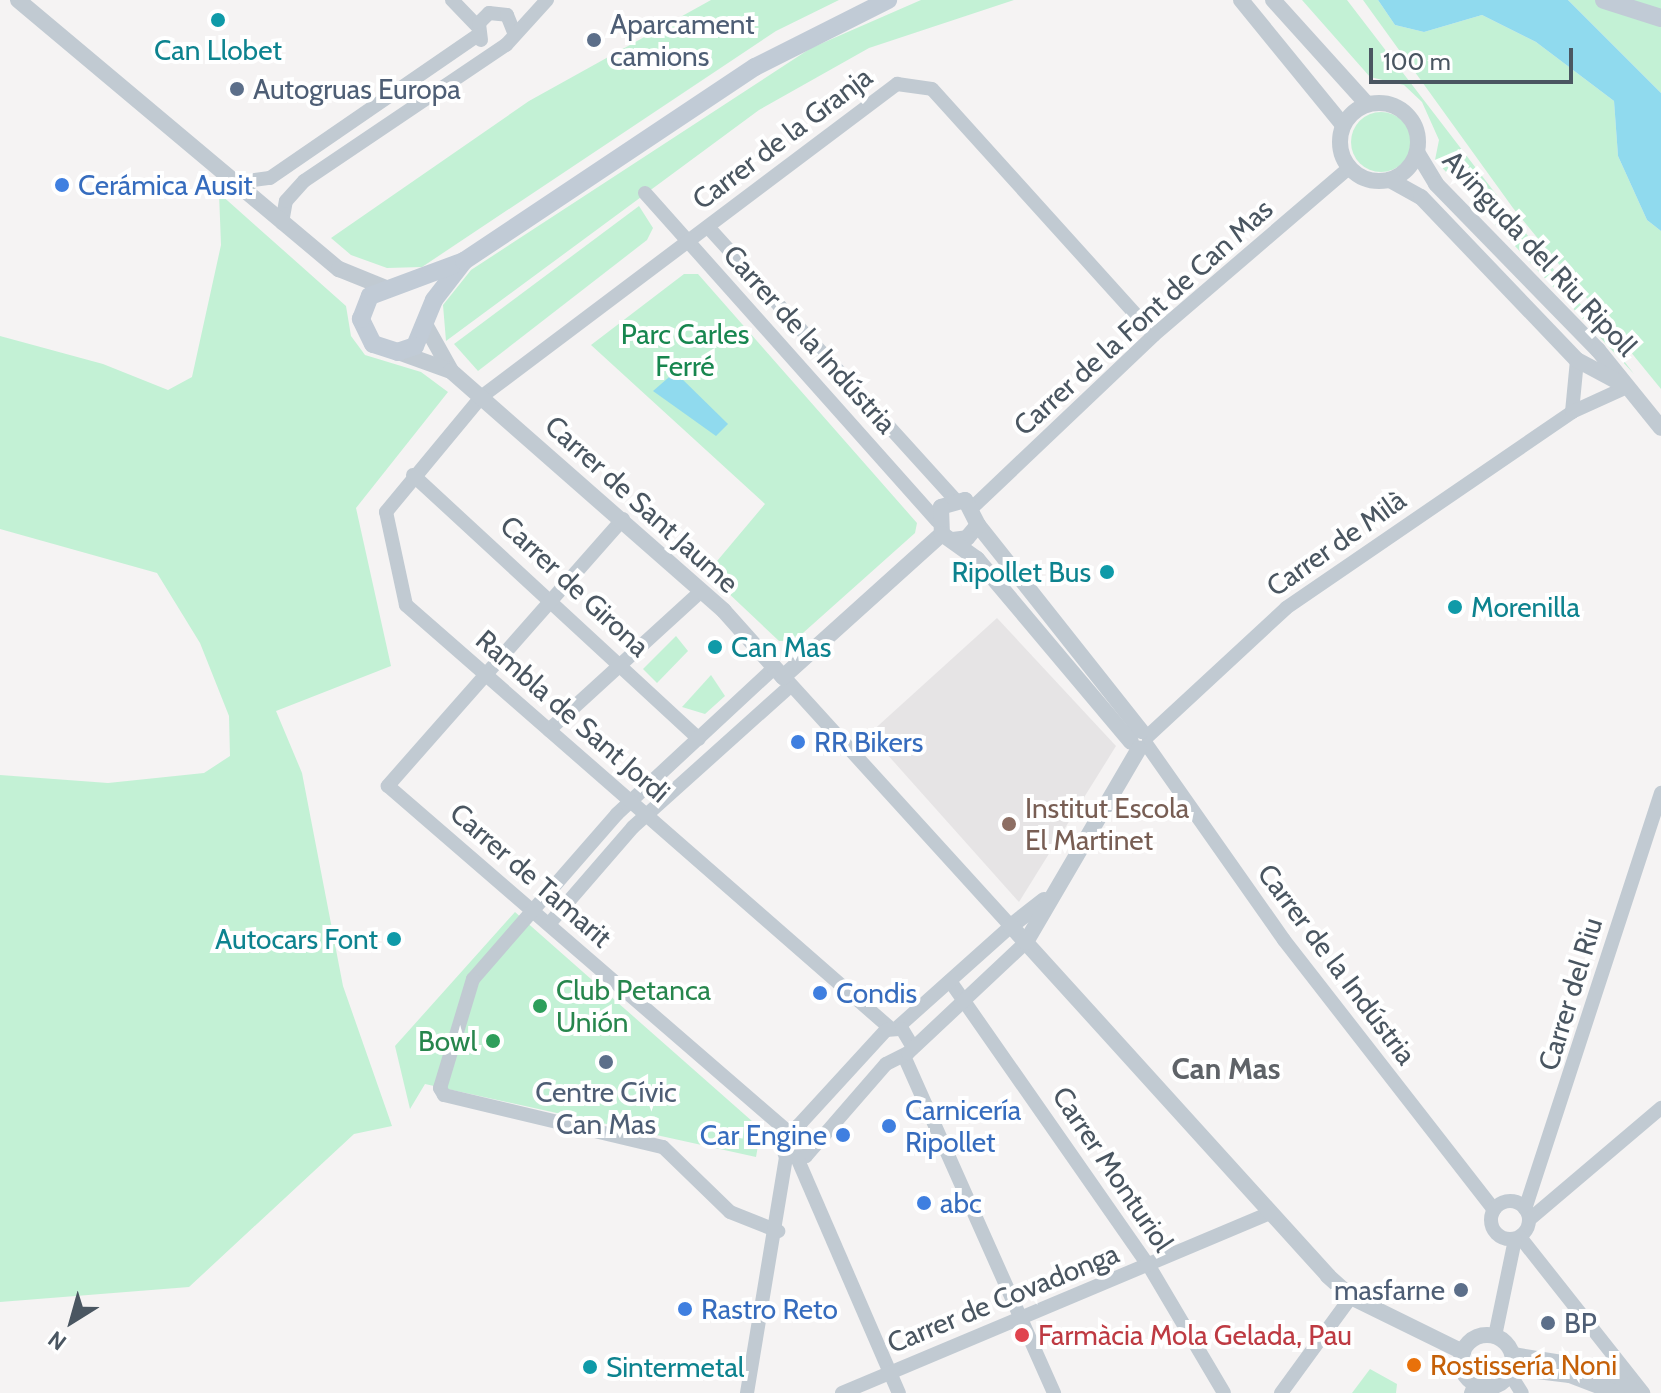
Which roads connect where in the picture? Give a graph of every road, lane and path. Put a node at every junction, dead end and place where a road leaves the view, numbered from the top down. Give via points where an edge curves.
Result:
1 (18, 0) edge
2 (452, 0) edge
3 (512, 0) edge
4 (547, 0) edge
5 (888, 0) edge
6 (1241, 0) edge
7 (1273, 0) edge
8 (1604, 0) edge
9 (493, 8) edge
10 (1661, 18) edge
11 (478, 31) junction
12 (514, 32) junction
13 (498, 48) junction
14 (1367, 104) junction
15 (1343, 125) junction
16 (1417, 152) junction
17 (1349, 168) junction
18 (1390, 180) junction
19 (233, 183) junction
20 (645, 193) dead end
21 (282, 223) junction
22 (708, 227) junction
23 (687, 242) junction
24 (464, 261) junction
25 (339, 269) junction
26 (394, 287) junction
27 (364, 306) junction
28 (428, 321) junction
29 (1154, 335) junction
30 (398, 352) junction
31 (1577, 360) junction
32 (451, 371) junction
33 (1627, 387) junction
34 (481, 397) junction
35 (1572, 412) junction
36 (1661, 428) edge
37 (413, 475) junction
38 (955, 499) junction
39 (974, 506) junction
40 (623, 519) junction
41 (978, 525) junction
42 (944, 531) junction
43 (701, 591) junction
44 (553, 598) junction
45 (622, 662) junction
46 (486, 675) junction
47 (783, 676) junction
48 (549, 730) junction
49 (699, 739) junction
50 (1141, 740) junction
51 (1661, 793) edge
52 (632, 802) junction
53 (646, 815) junction
54 (1044, 900) junction
55 (532, 908) junction
56 (549, 924) junction
57 (1011, 926) junction
58 (1026, 942) junction
59 (950, 981) junction
60 (963, 998) junction
61 (890, 1030) junction
62 (903, 1053) junction
63 (1661, 1108) edge
64 (791, 1128) junction
65 (812, 1146) junction
66 (792, 1159) junction
67 (1494, 1210) junction
68 (1271, 1213) junction
69 (1528, 1214) junction
70 (778, 1231) junction
71 (1518, 1238) junction
72 (1149, 1266) junction
73 (1351, 1297) junction
74 (1021, 1317) junction
75 (1495, 1336) junction
76 (1463, 1352) junction
77 (1512, 1365) junction
78 (890, 1373) junction
79 (1473, 1388) edge
80 (747, 1393) edge
81 (842, 1393) edge
82 (899, 1393) edge
83 (1054, 1393) edge
84 (1224, 1393) edge
85 (1281, 1393) edge
86 (1522, 1393) edge
87 (1617, 1393) edge
88 (1641, 1393) edge

1 - 19 street
2 - 11 street
3 - 9 street
4 - 12 street
5 - 24 main road via 755,67
6 - 15 street
7 - 14 street
8 - 10 main road
9 - 11 street
9 - 12 street
11 - 13 street
11 - 19 street via 270,178
12 - 13 street
13 - 21 street via 304,181 286,201
14 - 15 street
14 - 16 street via 1402,110 1416,129
15 - 17 street via 1340,147
16 - 18 street
16 - 33 street, Avinguda del Riu Ripoll via 1436,184
17 - 18 street via 1368,180
17 - 29 street, Carrer de la Font de Can Mas
18 - 31 street, Avinguda del Riu Ripoll via 1421,197
19 - 21 street
20 - 23 street, Carrer de la Indústria
21 - 25 street
22 - 23 street, Carrer de la Granja
22 - 29 street, Carrer de la Granja via 897,84 925,84
22 - 38 street, Carrer de la Indústria
23 - 34 street, Carrer de la Granja
23 - 42 street, Carrer de la Indústria
24 - 26 main road
24 - 28 main road
25 - 26 street
25 - 27 street
26 - 27 main road
26 - 28 main road via 421,298
27 - 30 main road via 373,344
28 - 30 main road via 415,346
28 - 32 street, Carrer de Sant Jaume
29 - 39 street, Carrer de la Font de Can Mas
30 - 32 street, Carrer de Sant Jaume
31 - 33 street, Avinguda del Riu Ripoll
31 - 35 street
32 - 34 street, Carrer de Sant Jaume
33 - 35 street, Carrer de Milà
33 - 36 street, Avinguda del Riu Ripoll
34 - 37 street, Rambla de Sant Jordi
34 - 40 street, Carrer de Sant Jaume
35 - 50 street, Carrer de Milà via 1286,608
37 - 44 street, Carrer de Girona
37 - 46 street, Rambla de Sant Jordi via 386,512 406,605
38 - 39 street
38 - 42 street via 941,507
39 - 41 street
40 - 43 street, Carrer de Sant Jaume
40 - 44 street
41 - 42 street via 967,538
41 - 50 street, Carrer de la Indústria
42 - 47 street
42 - 50 street, Carrer de la Indústria
43 - 45 street
43 - 47 street, Carrer de Sant Jaume
44 - 45 street, Carrer de Girona
44 - 46 street
45 - 48 street
45 - 49 street, Carrer de Girona
46 - 48 street, Rambla de Sant Jordi
46 - 55 street, Carrer de Tamarit via 388,786
47 - 49 street
47 - 53 street
47 - 57 street, Carrer de Sant Jaume
48 - 52 street, Rambla de Sant Jordi
49 - 52 street
50 - 54 street, Carrer de Milà
50 - 67 street, Carrer de la Indústria via 1284,940
51 - 69 street, Carrer del Riu
52 - 53 street, Rambla de Sant Jordi
52 - 55 street
53 - 56 street
53 - 61 street, Rambla de Sant Jordi
54 - 57 street, Carrer de Milà
54 - 58 street, Carrer de Milà
55 - 56 street, Carrer de Tamarit
55 - 70 street via 473,979 444,1095 663,1147 730,1212
56 - 64 street, Carrer de Tamarit
57 - 58 street, Carrer de Sant Jaume
57 - 59 street
58 - 60 street
58 - 68 street, Carrer de Sant Jaume
59 - 60 street, Carrer Monturiol
59 - 61 street
60 - 62 street
60 - 72 street, Carrer Monturiol
61 - 62 street
61 - 62 street via 882,1050
61 - 64 street
62 - 65 street
62 - 74 street
63 - 69 street
64 - 65 street, Carrer de Tamarit
64 - 66 street via 778,1143
65 - 66 street
66 - 70 street
66 - 78 street
67 - 69 street via 1507,1201
67 - 71 street, Carrer de la Indústria via 1493,1231
68 - 72 street, Carrer de Covadonga
68 - 73 street, Carrer de Sant Jaume
69 - 71 street
70 - 80 street
71 - 75 street
71 - 88 street
72 - 74 street, Carrer de Covadonga
72 - 84 street, Carrer Monturiol
73 - 76 street, Carrer de Sant Jaume
73 - 85 street
74 - 78 street, Carrer de Covadonga
74 - 83 street
75 - 76 street via 1479,1336
75 - 77 street
76 - 79 street
77 - 79 street via 1490,1387
77 - 86 street
77 - 87 street via 1580,1377
77 - 88 street via 1593,1368
78 - 81 street, Carrer de Covadonga
78 - 82 street

